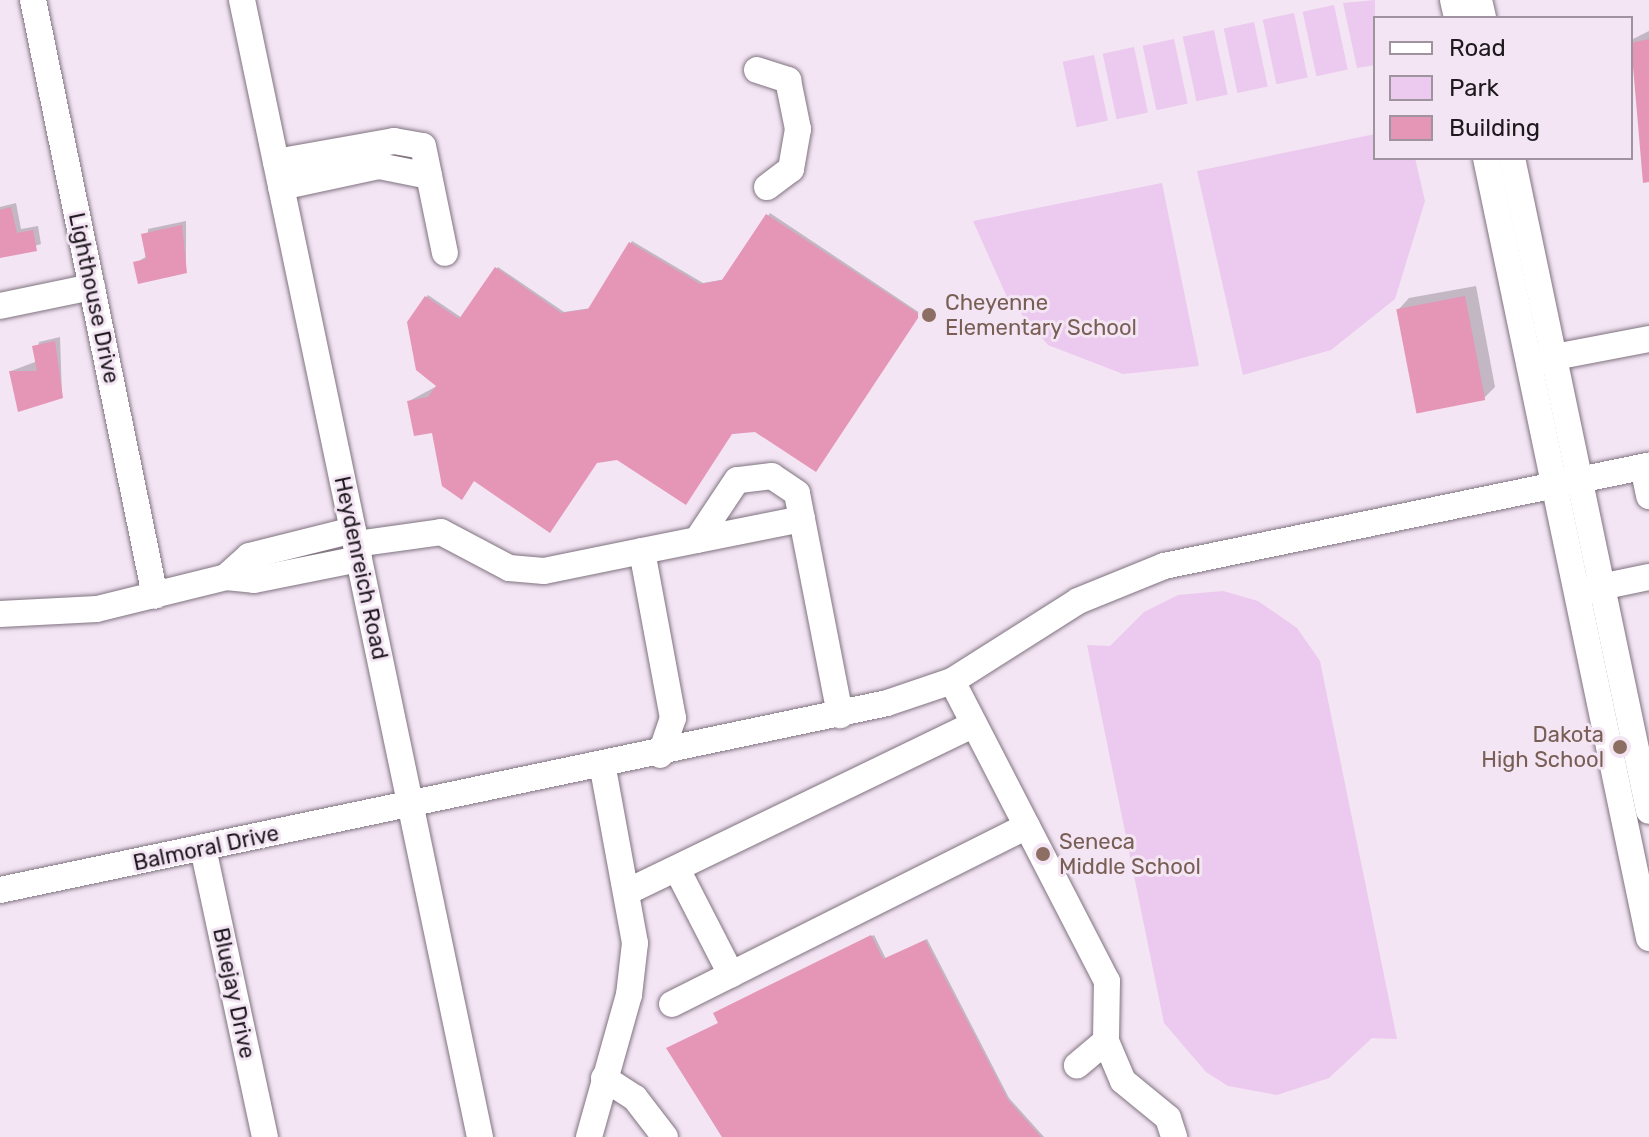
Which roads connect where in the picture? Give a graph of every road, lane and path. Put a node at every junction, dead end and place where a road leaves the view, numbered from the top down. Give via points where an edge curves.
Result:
1 (33, 0) edge
2 (242, 0) edge
3 (757, 70) dead end
4 (1487, 160) edge
5 (1512, 160) edge
6 (278, 175) junction
7 (767, 187) dead end
8 (445, 253) dead end
9 (92, 287) junction
10 (1529, 302) junction
11 (0, 306) edge
12 (1649, 339) edge
13 (1541, 359) junction
14 (1646, 466) edge
15 (1566, 482) junction
16 (1649, 496) edge
17 (802, 519) junction
18 (697, 540) junction
19 (356, 544) junction
20 (642, 551) junction
21 (1649, 577) edge
22 (1603, 587) junction
23 (1576, 592) junction
24 (155, 596) junction
25 (0, 614) edge
26 (952, 681) junction
27 (1612, 699) junction
28 (840, 715) junction
29 (974, 724) junction
30 (660, 755) junction
31 (603, 768) junction
32 (411, 807) junction
33 (1649, 811) edge
34 (1027, 826) junction
35 (203, 848) junction
36 (1640, 850) edge
37 (679, 873) junction
38 (0, 890) edge
39 (631, 890) junction
40 (1649, 934) edge
41 (731, 974) junction
42 (672, 1004) dead end
43 (1106, 1041) junction
44 (1077, 1065) dead end
45 (604, 1078) junction
46 (265, 1137) edge
47 (480, 1137) edge
48 (589, 1137) edge
49 (665, 1137) edge
50 (1174, 1137) edge

1 - 9 street, Lighthouse Drive
2 - 6 street, Heydenreich Road
3 - 7 street via 788,80 798,129 791,169
4 - 10 street
5 - 10 street
6 - 8 street via 379,166 429,176
6 - 19 street, Heydenreich Road
9 - 11 street
9 - 24 street, Lighthouse Drive
10 - 13 street
12 - 13 street
13 - 15 street
14 - 15 street, Balmoral Drive
14 - 16 street
15 - 22 street
15 - 23 street
15 - 26 street, Balmoral Drive via 1164,566 1078,601
17 - 18 street
17 - 18 street via 785,479 754,474 722,497
17 - 28 street
18 - 20 street
19 - 20 street via 441,532 527,573
19 - 24 street via 249,556 226,577
19 - 32 street, Heydenreich Road
20 - 30 street via 673,718
21 - 22 street
22 - 23 street
22 - 27 street
23 - 27 street
24 - 25 street via 72,612
26 - 28 street, Balmoral Drive
26 - 29 street
27 - 33 street
27 - 36 street
28 - 30 street, Balmoral Drive
29 - 34 street
29 - 37 street
30 - 31 street, Balmoral Drive
31 - 32 street, Balmoral Drive
31 - 39 street
32 - 35 street, Balmoral Drive
32 - 47 street, Heydenreich Road
34 - 41 street
34 - 43 street via 1107,981
35 - 38 street, Balmoral Drive
35 - 46 street, Bluejay Drive
36 - 40 street
37 - 39 street
37 - 41 street
39 - 45 street via 633,969
41 - 42 street
43 - 44 street
43 - 50 street via 1123,1081 1168,1118
45 - 48 street
45 - 49 street via 635,1098

